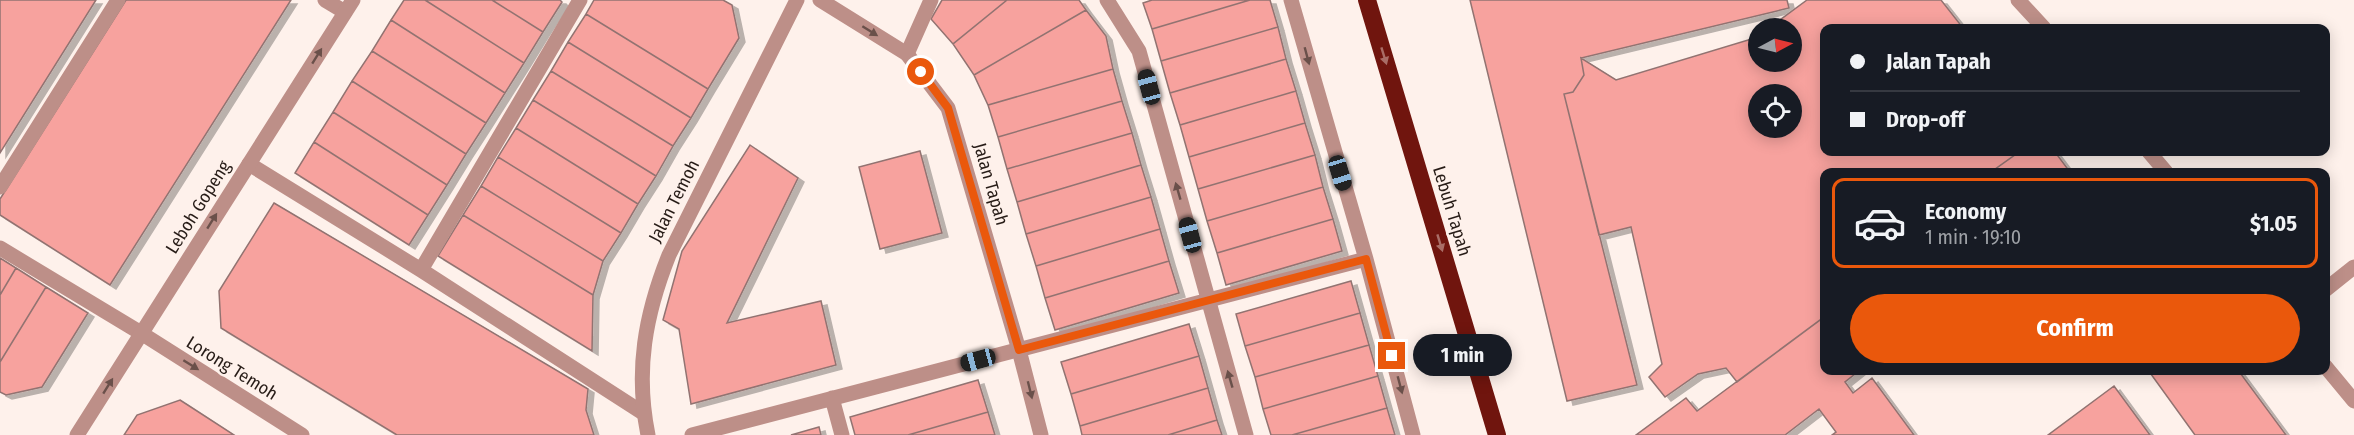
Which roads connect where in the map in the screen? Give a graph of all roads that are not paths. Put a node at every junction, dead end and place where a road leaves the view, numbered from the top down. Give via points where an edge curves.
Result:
1 (118, 0) edge
2 (325, 0) edge
3 (580, 0) edge
4 (797, 0) edge
5 (820, 0) edge
6 (931, 0) edge
7 (1107, 0) edge
8 (1291, 0) edge
9 (1367, 0) edge
10 (2018, 0) edge
11 (349, 6) edge
12 (2040, 24) edge
13 (907, 54) junction
14 (2152, 156) edge
15 (249, 164) junction
16 (2163, 168) edge
17 (0, 187) edge
18 (0, 248) edge
19 (1366, 259) junction
20 (2354, 267) edge
21 (421, 270) junction
22 (2330, 286) edge
23 (1208, 300) junction
24 (141, 333) junction
25 (1019, 350) junction
26 (2330, 372) edge
27 (832, 398) junction
28 (2354, 401) edge
29 (643, 413) junction
30 (77, 435) edge
31 (302, 435) edge
32 (648, 435) edge
33 (692, 435) edge
34 (842, 435) edge
35 (1041, 435) edge
36 (1246, 435) edge
37 (1413, 435) edge
38 (1497, 435) edge

1 - 17 street
2 - 11 street
3 - 21 street
4 - 29 street, Jalan Temoh via 669,255 654,293 644,339
5 -> 13 street, Jalan Tapah
6 - 13 street
23 -> 7 street via 1139,51
8 -> 19 street
9 -> 38 highway, Lebuh Tapah
10 - 12 street
15 -> 11 street, Leboh Gopeng
13 - 25 street, Jalan Tapah via 948,108
14 - 16 street
15 - 21 street
24 -> 15 street, Leboh Gopeng
18 - 24 street, Lorong Temoh
19 - 23 street
19 -> 37 street
20 - 22 street
21 - 29 street
23 - 25 street
36 -> 23 street
30 -> 24 street, Leboh Gopeng
24 -> 31 street, Lorong Temoh
25 - 27 street
25 -> 35 street, Jalan Tapah
26 - 28 street
27 - 33 street
27 - 34 street
29 - 32 street, Jalan Temoh

